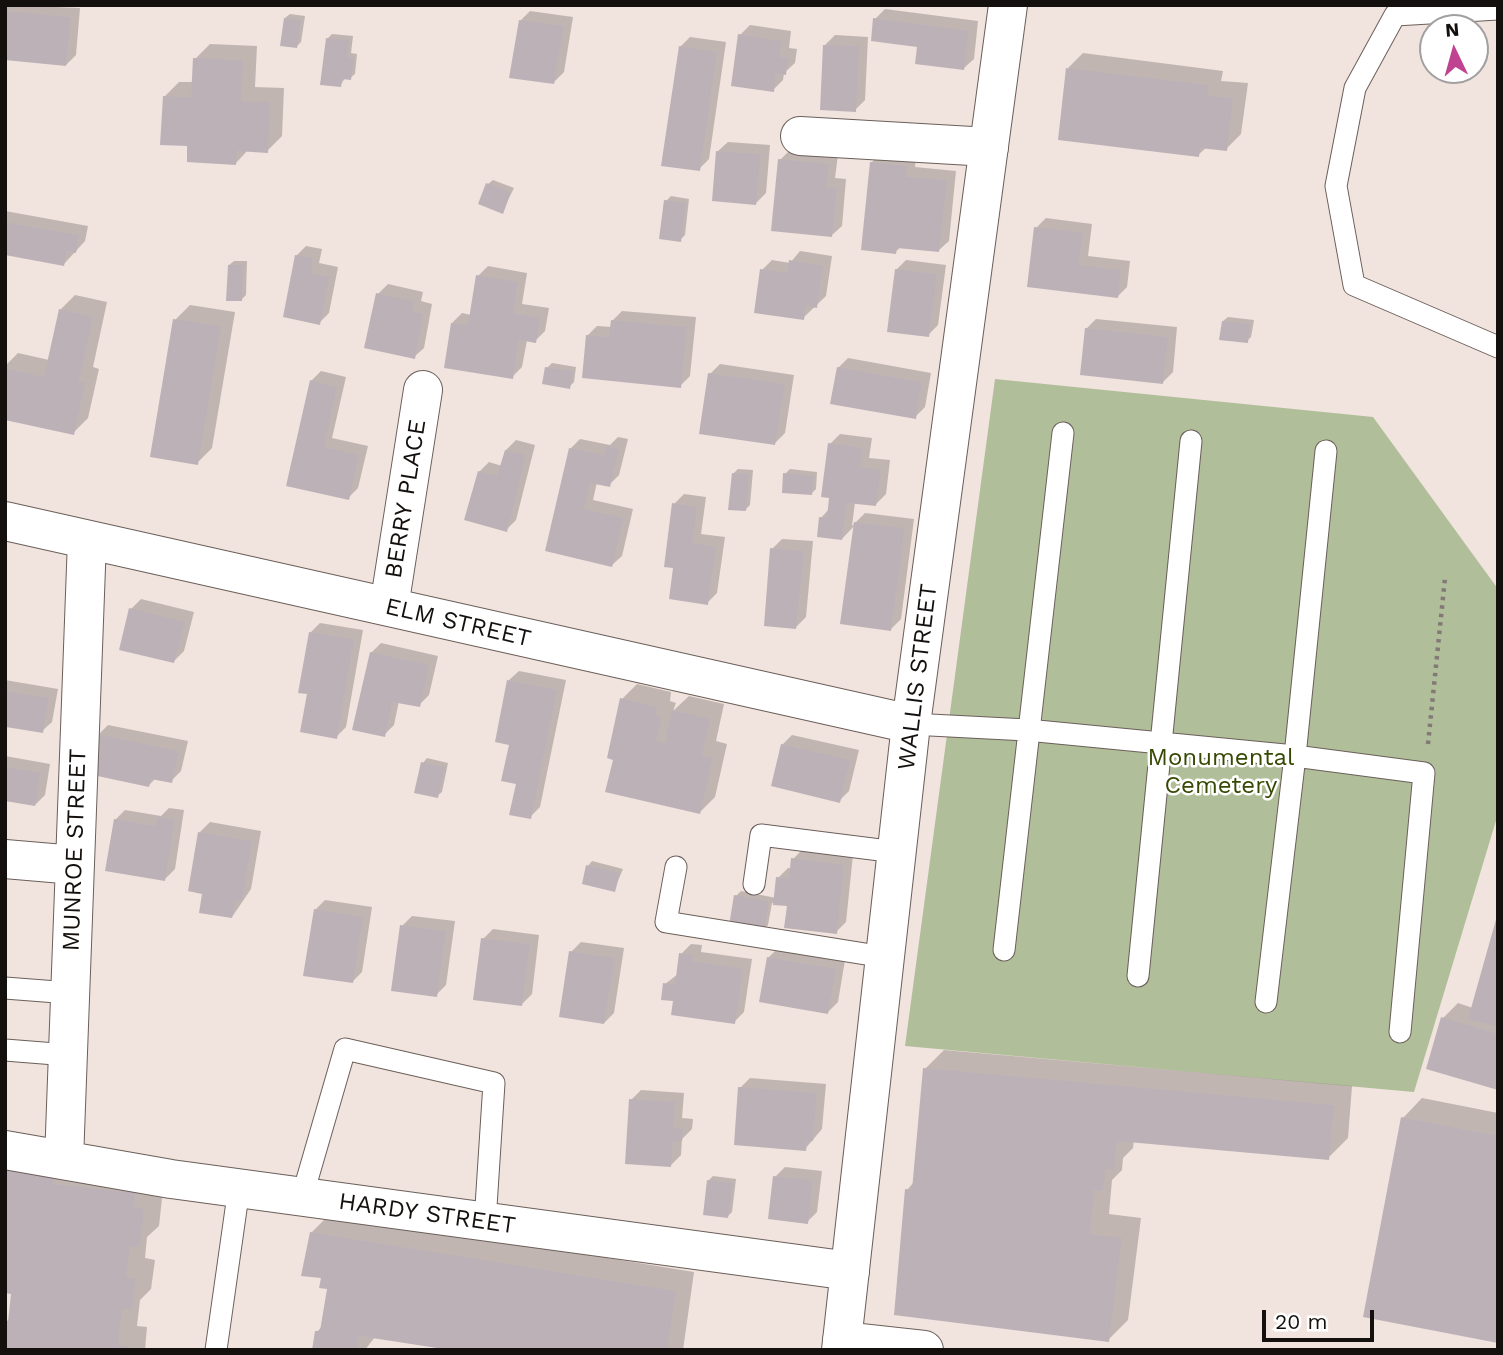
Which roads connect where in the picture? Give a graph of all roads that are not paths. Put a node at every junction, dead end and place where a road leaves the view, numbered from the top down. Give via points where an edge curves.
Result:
1 (1008, 5) edge
2 (1498, 9) edge
3 (800, 136) dead end
4 (989, 148) junction
5 (1498, 347) edge
6 (423, 390) dead end
7 (1063, 432) dead end
8 (1191, 441) dead end
9 (1326, 451) dead end
10 (5, 521) edge
11 (87, 540) junction
12 (389, 607) junction
13 (912, 724) junction
14 (1027, 730) junction
15 (1161, 744) junction
16 (1295, 756) junction
17 (896, 852) junction
18 (5, 859) edge
19 (75, 865) junction
20 (676, 867) dead end
21 (754, 884) dead end
22 (1004, 950) dead end
23 (884, 957) junction
24 (1138, 976) dead end
25 (5, 988) edge
26 (70, 993) junction
27 (1266, 1002) dead end
28 (1400, 1032) dead end
29 (5, 1050) edge
30 (68, 1055) junction
31 (5, 1150) edge
32 (64, 1160) junction
33 (239, 1188) junction
34 (302, 1197) junction
35 (485, 1222) junction
36 (850, 1271) junction
37 (842, 1345) edge
38 (216, 1350) edge
39 (923, 1350) edge

1 - 4 street, WALLIS STREET
2 - 5 lane via 1395,15 1355,88 1336,186 1354,285
3 - 4 street
4 - 13 street, WALLIS STREET
6 - 12 street, BERRY PLACE
7 - 14 lane
8 - 15 lane
9 - 16 lane
10 - 11 street, ELM STREET
11 - 12 street, ELM STREET
11 - 19 street, MUNROE STREET
12 - 13 street, ELM STREET
13 - 14 lane
13 - 17 street, WALLIS STREET
14 - 15 lane
14 - 22 lane
15 - 16 lane
15 - 24 lane
16 - 27 lane
16 - 28 lane via 1424,773
17 - 21 lane via 761,835
17 - 23 street, WALLIS STREET
18 - 19 street
19 - 26 street, MUNROE STREET
20 - 23 lane via 666,922
23 - 36 street, WALLIS STREET
25 - 26 lane
26 - 30 street, MUNROE STREET
29 - 30 lane
30 - 32 street, MUNROE STREET
31 - 32 street, HARDY STREET
32 - 33 street, HARDY STREET
33 - 34 street, HARDY STREET
33 - 38 lane
34 - 35 street, HARDY STREET
34 - 35 lane via 345,1049 494,1083
35 - 36 street, HARDY STREET
36 - 37 street, WALLIS STREET
37 - 39 street

